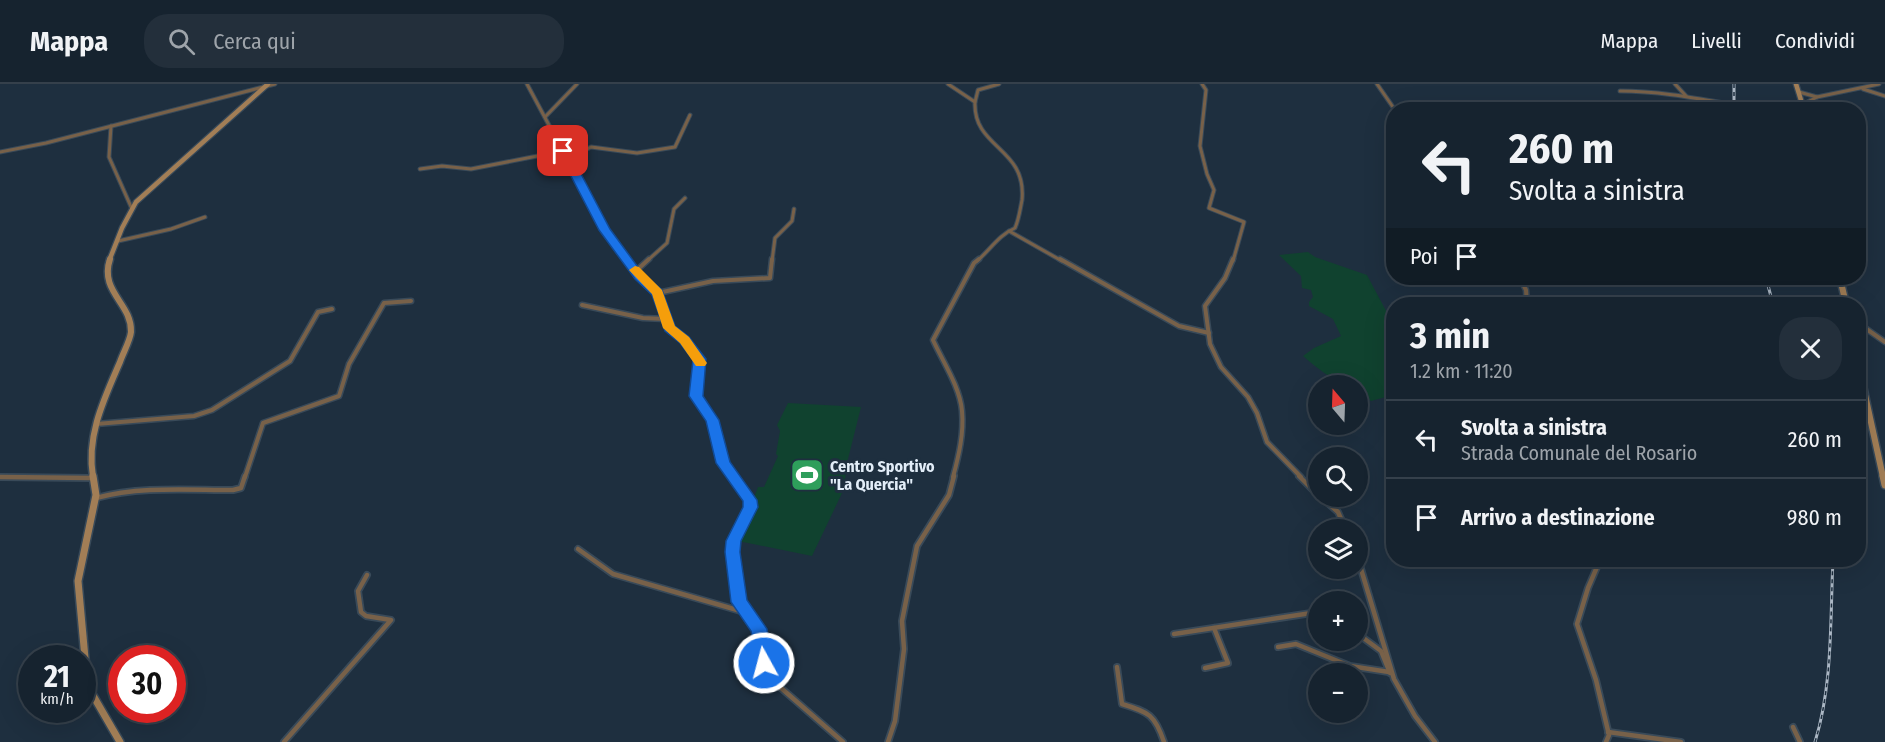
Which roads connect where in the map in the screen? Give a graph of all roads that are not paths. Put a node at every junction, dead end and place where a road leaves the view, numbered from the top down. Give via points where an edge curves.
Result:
1 (275, 84) edge
2 (527, 84) edge
3 (577, 84) edge
4 (948, 84) edge
5 (981, 84) edge
6 (999, 84) edge
7 (1202, 84) edge
8 (1377, 84) edge
9 (1675, 84) edge
10 (1796, 84) edge
11 (1879, 84) edge
12 (266, 85) edge
13 (982, 88) junction
14 (1861, 89) junction
15 (1620, 91) dead end
16 (1800, 96) junction
17 (1885, 96) edge
18 (1687, 97) junction
19 (1814, 98) junction
20 (975, 102) junction
21 (1389, 102) edge
22 (1718, 102) edge
23 (1802, 102) edge
24 (1810, 102) edge
25 (690, 116) dead end
26 (545, 117) junction
27 (111, 126) junction
28 (563, 151) junction
29 (0, 152) edge
30 (567, 159) junction
31 (420, 169) dead end
32 (685, 198) dead end
33 (132, 208) junction
34 (794, 209) dead end
35 (205, 217) dead end
36 (1009, 231) junction
37 (118, 241) junction
38 (636, 271) junction
39 (658, 293) junction
40 (411, 302) dead end
41 (582, 305) dead end
42 (332, 309) dead end
43 (666, 319) junction
44 (1866, 329) edge
45 (1209, 333) junction
46 (1885, 342) edge
47 (1866, 399) edge
48 (95, 424) junction
49 (0, 477) edge
50 (92, 478) junction
51 (1308, 485) edge
52 (1885, 485) edge
53 (96, 498) junction
54 (1332, 507) edge
55 (1341, 519) edge
56 (578, 549) dead end
57 (1597, 567) edge
58 (367, 575) dead end
59 (1364, 579) edge
60 (745, 612) junction
61 (1308, 614) edge
62 (1214, 628) junction
63 (1174, 634) dead end
64 (1368, 641) edge
65 (1278, 647) dead end
66 (1117, 667) dead end
67 (1205, 668) dead end
68 (1389, 672) junction
69 (1394, 679) junction
70 (1793, 727) dead end
71 (1608, 732) junction
72 (120, 742) edge
73 (284, 742) edge
74 (843, 742) edge
75 (888, 742) edge
76 (1164, 742) edge
77 (1435, 742) edge
78 (1606, 742) edge
79 (1681, 742) edge
80 (1800, 742) edge

1 - 12 street
2 - 26 street
3 - 26 street
4 - 20 street
5 - 13 street
6 - 13 street
7 - 45 street via 1206,90 1200,146 1214,190 1209,208 1235,215 1244,222 1224,279 1205,306
8 - 21 street
9 - 18 street
10 - 16 main road
11 - 14 street
12 - 27 street
12 - 33 main road
13 - 20 street
14 - 17 street
14 - 19 street
15 - 18 street via 1656,91
16 - 19 street
16 - 19 street
16 - 23 main road
18 - 22 street
19 - 24 street
20 - 36 street via 975,114 984,131 1022,175 1023,195 1017,223
25 - 30 street via 676,146 637,153 591,147
26 - 28 street
27 - 29 street
27 - 33 street via 109,156
28 - 30 street
28 - 31 street via 471,169
30 - 38 street via 605,230
32 - 38 street via 675,207 667,243
33 - 37 main road
34 - 39 street via 792,221 775,238 770,278 702,282
35 - 37 street
36 - 45 street via 1179,326
36 - 75 street via 974,263 933,340 959,397 961,446 949,495 917,546 902,621 904,649 895,721
37 - 48 main road via 105,273 130,322 131,334
38 - 39 street
39 - 43 street
40 - 53 street via 384,303 349,364 339,396 263,423 241,488 125,492
41 - 43 street
42 - 48 street via 318,312 290,361 212,410 194,416
43 - 60 street via 699,359 696,396 712,420 724,463 750,500 733,545 738,597
44 - 46 street
45 - 51 street via 1221,367 1248,397 1267,442
47 - 52 main road
48 - 50 main road
49 - 50 street
50 - 53 main road
53 - 72 main road via 79,571 78,594 87,680
54 - 55 street
56 - 60 street via 613,574
57 - 71 street via 1577,624
58 - 73 street via 358,591 361,612 391,620
59 - 69 street
60 - 74 street via 759,629 762,659 773,681
61 - 62 street
62 - 63 street
62 - 67 street via 1228,663
64 - 68 street via 1381,651
65 - 68 street via 1296,644 1350,666
66 - 76 street via 1122,704 1156,719
68 - 69 street
69 - 77 street
70 - 80 street
71 - 78 street
71 - 79 street

